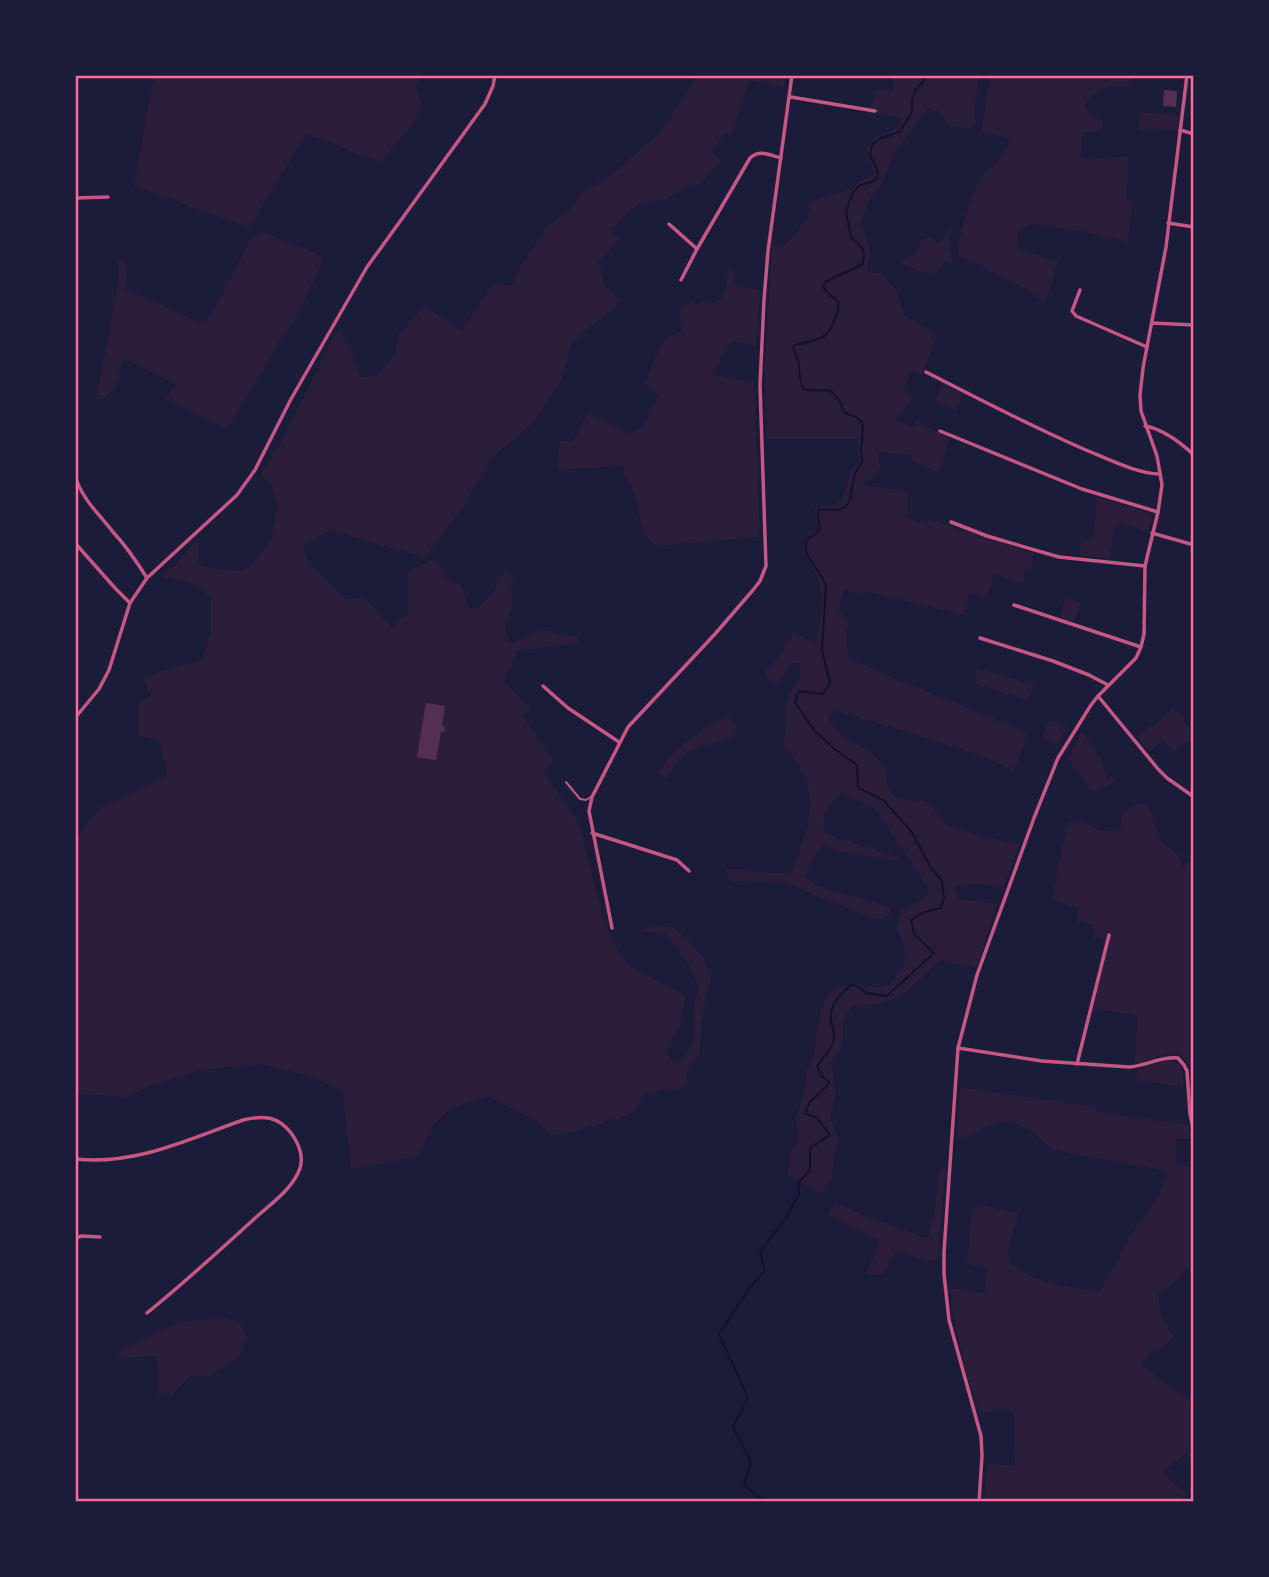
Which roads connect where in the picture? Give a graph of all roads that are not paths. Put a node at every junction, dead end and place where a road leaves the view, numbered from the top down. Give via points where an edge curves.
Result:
1 (495, 75) edge
2 (792, 75) edge
3 (1186, 75) edge
4 (790, 97) junction
5 (875, 111) dead end
6 (1180, 130) junction
7 (1194, 134) edge
8 (781, 158) junction
9 (108, 197) dead end
10 (75, 198) edge
11 (1168, 223) junction
12 (669, 224) dead end
13 (1194, 227) edge
14 (697, 249) junction
15 (681, 279) dead end
16 (1080, 290) dead end
17 (1152, 323) junction
18 (1194, 325) edge
19 (1147, 348) junction
20 (926, 372) dead end
21 (1145, 426) junction
22 (940, 431) dead end
23 (1194, 455) edge
24 (1160, 474) junction
25 (75, 476) edge
26 (1158, 512) junction
27 (951, 522) dead end
28 (1152, 533) junction
29 (75, 542) edge
30 (1194, 545) edge
31 (1145, 566) junction
32 (147, 578) junction
33 (130, 603) junction
34 (1014, 605) dead end
35 (980, 638) dead end
36 (1141, 647) junction
37 (542, 685) dead end
38 (1108, 685) junction
39 (1098, 696) junction
40 (75, 718) edge
41 (619, 742) junction
42 (566, 782) dead end
43 (592, 797) junction
44 (1194, 797) edge
45 (592, 833) junction
46 (689, 871) dead end
47 (612, 928) dead end
48 (1109, 935) dead end
49 (958, 1048) junction
50 (1077, 1064) junction
51 (1194, 1132) edge
52 (75, 1159) edge
53 (100, 1237) dead end
54 (75, 1238) edge
55 (148, 1313) dead end
56 (979, 1502) edge

1 - 32 street via 485,104 367,267 249,478 237,495
2 - 4 street
3 - 6 street
4 - 5 street
4 - 8 street
6 - 7 street
6 - 11 street
8 - 14 street via 762,152 750,158
8 - 41 street via 761,349 764,572
9 - 10 street
11 - 13 street
11 - 17 street
12 - 14 street
14 - 15 street
16 - 19 street via 1072,312 1076,316
17 - 18 street
17 - 19 street
19 - 21 street via 1140,395
20 - 24 street via 1059,439
21 - 23 street
21 - 24 street
22 - 26 street via 1082,489
24 - 26 street
25 - 32 street via 90,506
26 - 28 street
27 - 31 street via 1059,557
28 - 30 street
28 - 31 street
29 - 33 street
31 - 36 street
32 - 33 street
33 - 40 street via 109,670
34 - 36 street
35 - 38 street via 1053,661
36 - 38 street
37 - 41 street
38 - 39 street
39 - 44 street via 1158,769
39 - 49 street via 1059,758 1034,818 977,975
41 - 43 street
42 - 43 lane via 580,799
43 - 45 street
45 - 46 street via 677,860
45 - 47 street
48 - 50 street
49 - 50 street
49 - 56 street via 944,1275 949,1320 981,1436
50 - 51 street via 1137,1067 1178,1058 1187,1071
52 - 55 street via 139,1156 256,1117 281,1122 299,1144 299,1171 290,1186
53 - 54 street

